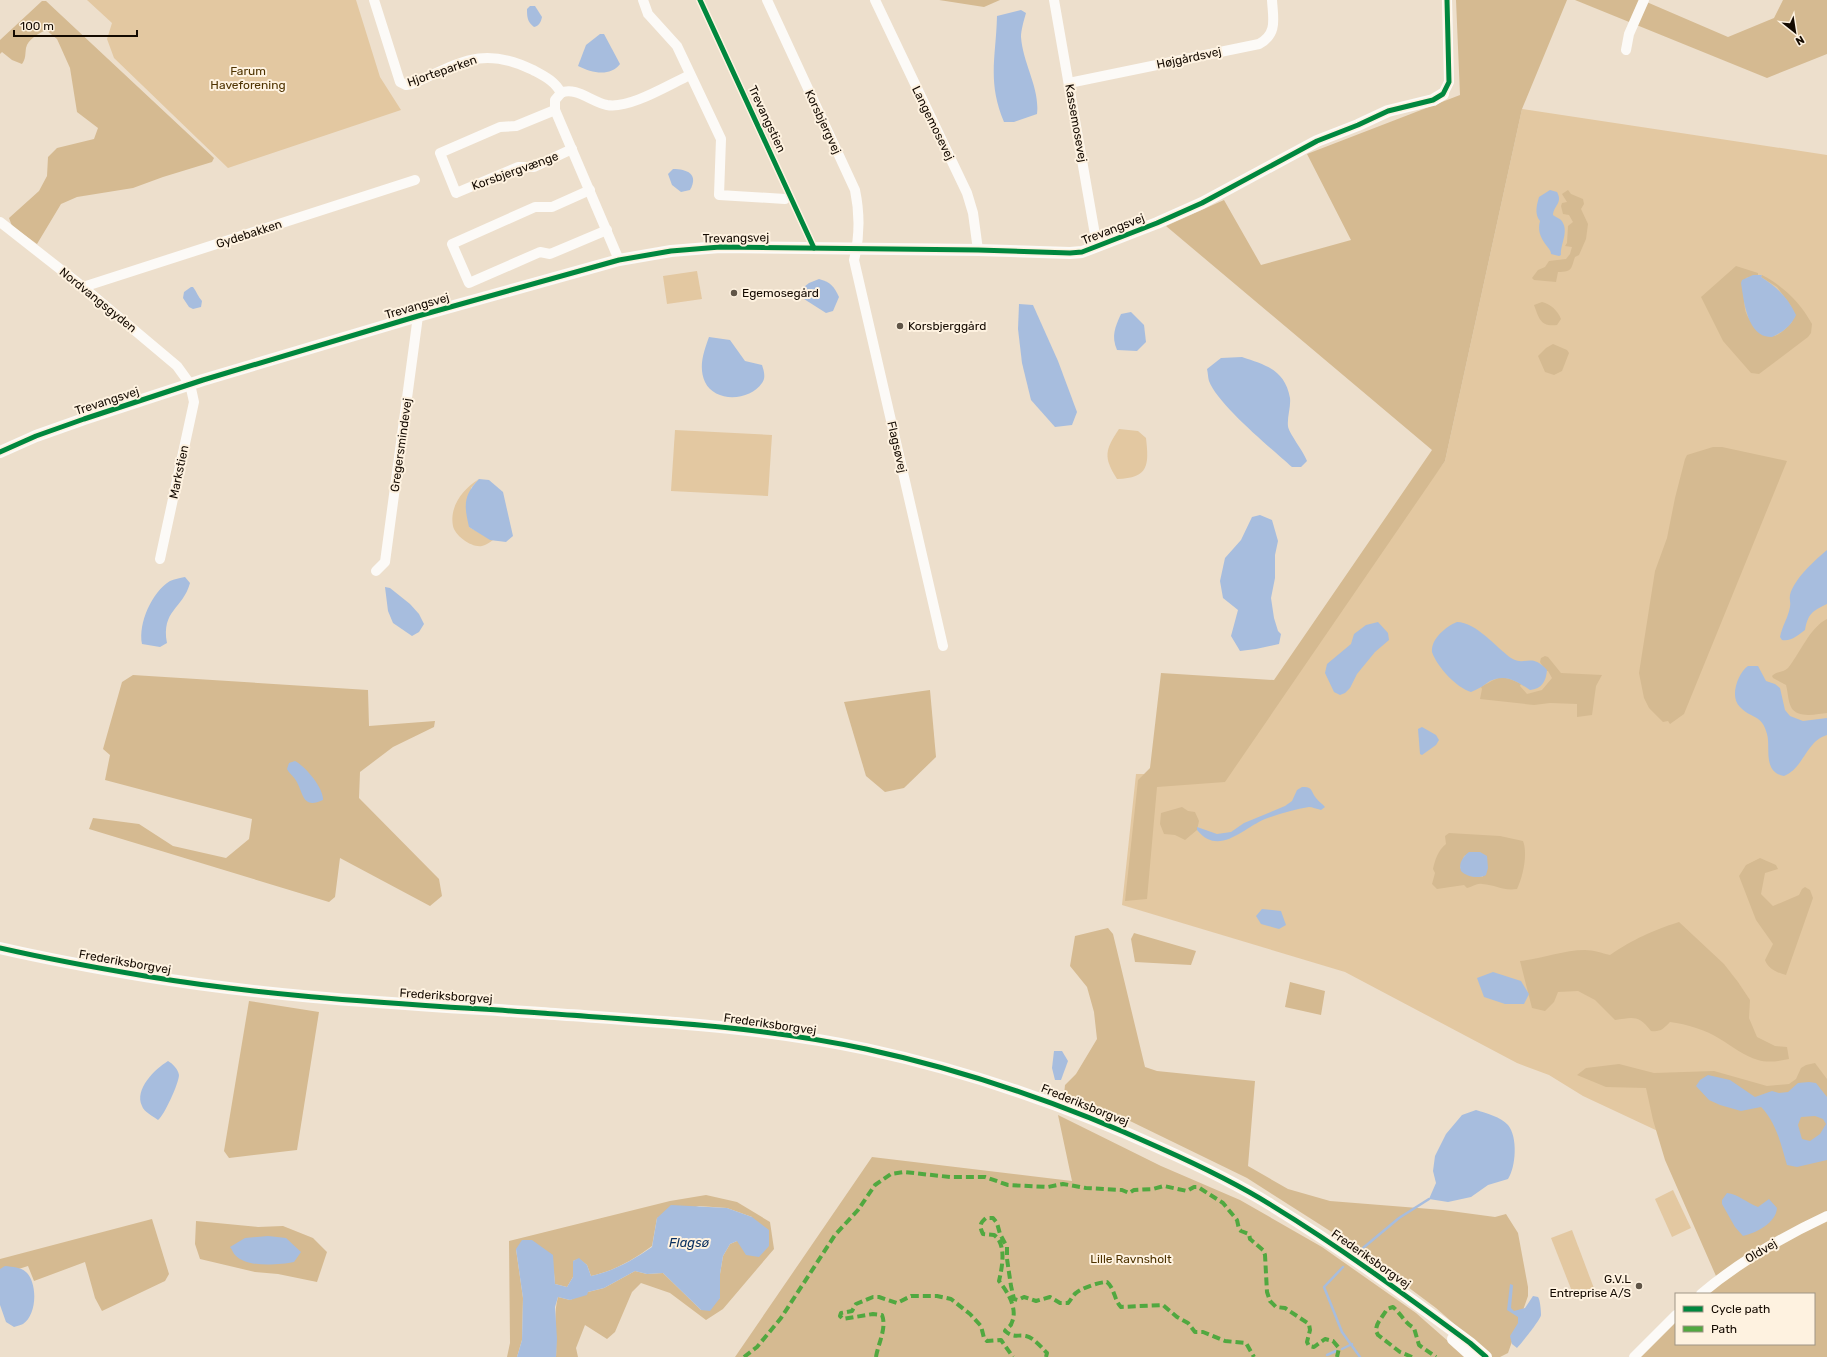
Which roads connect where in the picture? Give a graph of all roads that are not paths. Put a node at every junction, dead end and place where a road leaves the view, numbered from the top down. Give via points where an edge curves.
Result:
1 (374, 0) edge
2 (643, 0) edge
3 (767, 0) edge
4 (875, 0) edge
5 (1054, 0) edge
6 (1272, 0) edge
7 (1447, 0) edge
8 (1644, 0) edge
9 (1626, 50) dead end
10 (690, 75) junction
11 (1069, 83) junction
12 (561, 93) junction
13 (1443, 94) joint
14 (555, 110) junction
15 (572, 149) junction
16 (415, 180) dead end
17 (590, 190) junction
18 (785, 198) dead end
19 (0, 222) edge
20 (607, 230) junction
21 (1097, 246) junction
22 (857, 248) junction
23 (978, 250) junction
24 (619, 260) junction
25 (83, 287) junction
26 (418, 316) junction
27 (190, 384) junction
28 (0, 452) edge
29 (160, 559) dead end
30 (376, 571) dead end
31 (943, 646) dead end
32 (0, 948) edge
33 (1827, 1216) edge
34 (1702, 1293) edge
35 (1408, 1297) junction
36 (1675, 1316) edge
37 (1472, 1357) edge
38 (1486, 1357) edge
39 (1634, 1357) edge

1 - 12 street, Hjorteparken via 402,84 412,84 467,60 497,57 517,62 547,78 558,86
2 - 10 street via 648,14 677,46
3 - 22 street, Korsbjergvej via 855,190 859,214
4 - 23 street, Langemosevej via 967,193 973,213
5 - 11 street, Kassemosevej
6 - 11 street, Højgårdsvej via 1271,35 1260,44
7 - 13 street via 1450,82
8 - 9 street via 1629,34
10 - 12 street via 625,104 608,105 590,100 571,90
10 - 18 street via 721,139 719,195
11 - 21 street, Kassemosevej
12 - 14 street via 555,100
13 - 21 street, Trevangsvej via 1433,100 1388,111 1317,140 1202,203
14 - 15 street, Korsbjergvænge
14 - 15 street, Korsbjergvænge via 516,126 500,127 440,153 456,193 518,167 534,167
15 - 17 street, Korsbjergvænge
16 - 25 street, Gydebakken
17 - 20 street, Korsbjergvænge
17 - 20 street via 552,207 535,207 452,244 469,283 540,252 550,254
19 - 25 street, Nordvangsgyden
20 - 24 street, Korsbjergvænge
21 - 23 street, Trevangsvej via 1082,252 1070,253
22 - 23 street, Trevangsvej
22 - 24 street, Trevangsvej via 720,247 671,251
22 - 31 street, Flagsøvej via 854,260
24 - 26 street, Trevangsvej
25 - 27 street, Nordvangsgyden via 177,366
26 - 27 street, Trevangsvej
26 - 30 street, Gregersmindevej via 385,562
27 - 28 street, Trevangsvej via 42,434
27 - 29 street, Markstien via 194,402
32 - 35 street, Frederiksborgvej via 147,977 224,987 336,998 710,1026 778,1034 864,1049 952,1070 1030,1094 1114,1127 1201,1167 1268,1203 1346,1252
33 - 34 street, Oldvej via 1752,1256
35 - 37 street, Frederiksborgvej
35 - 38 street, Frederiksborgvej
36 - 39 street

